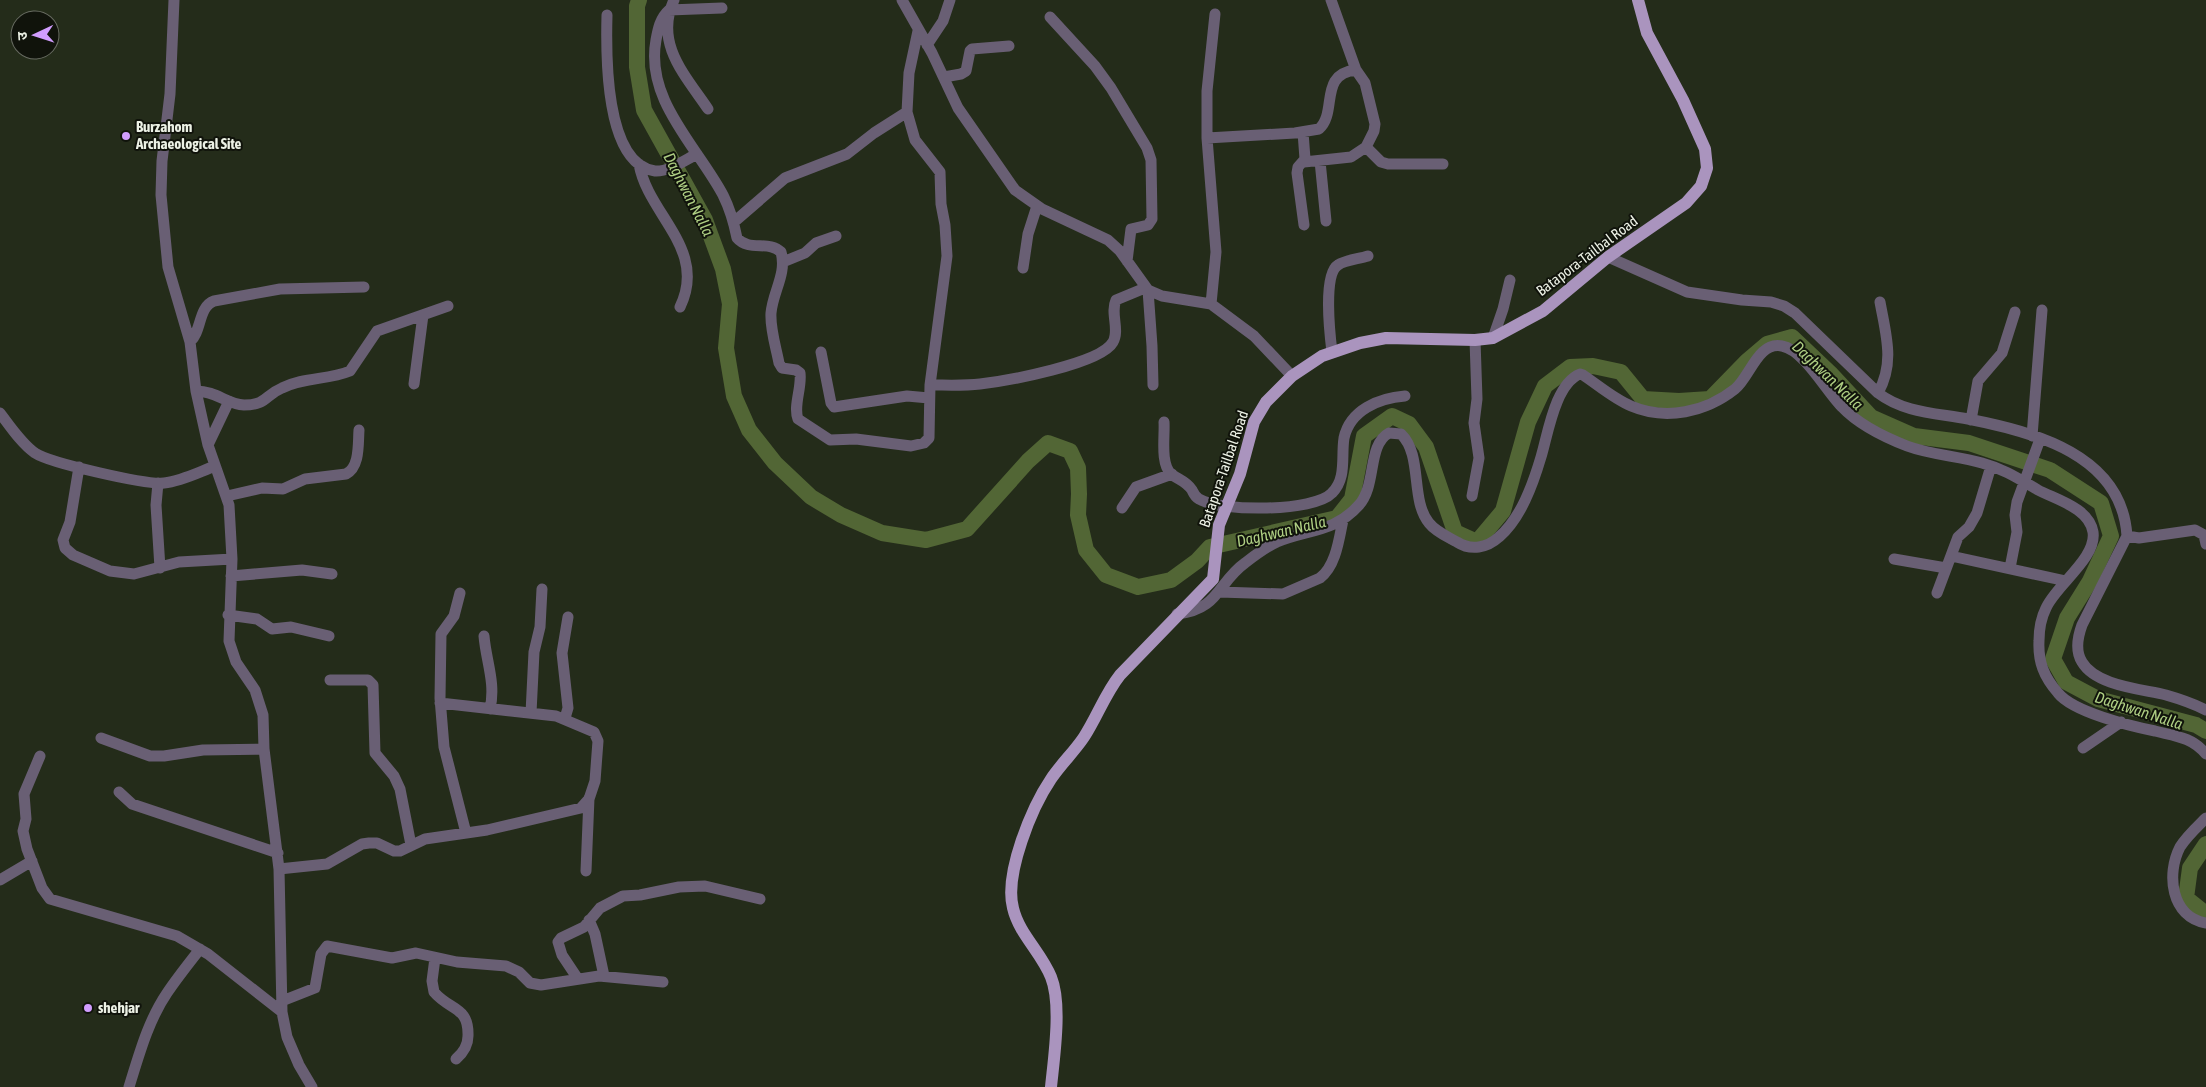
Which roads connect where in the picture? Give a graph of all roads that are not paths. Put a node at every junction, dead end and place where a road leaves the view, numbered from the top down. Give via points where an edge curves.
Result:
1 (174, 0) edge
2 (902, 0) edge
3 (950, 0) edge
4 (1332, 0) edge
5 (1638, 0) edge
6 (672, 5) edge
7 (722, 8) dead end
8 (1215, 14) dead end
9 (607, 15) dead end
10 (1050, 17) dead end
11 (918, 31) junction
12 (926, 45) junction
13 (1009, 46) dead end
14 (1356, 70) junction
15 (944, 77) junction
16 (708, 109) dead end
17 (907, 112) junction
18 (1303, 132) junction
19 (1207, 138) junction
20 (1366, 147) junction
21 (697, 154) junction
22 (1304, 162) junction
23 (1320, 162) junction
24 (639, 164) junction
25 (1443, 164) dead end
26 (1037, 206) junction
27 (1326, 221) dead end
28 (734, 222) junction
29 (1304, 225) dead end
30 (836, 236) dead end
31 (1368, 256) dead end
32 (1608, 257) junction
33 (1128, 261) junction
34 (783, 262) junction
35 (1023, 268) dead end
36 (1510, 280) dead end
37 (364, 287) dead end
38 (1146, 289) junction
39 (1880, 302) dead end
40 (1211, 304) junction
41 (448, 306) dead end
42 (680, 307) dead end
43 (2042, 310) dead end
44 (2014, 312) dead end
45 (422, 314) junction
46 (1493, 338) junction
47 (1475, 340) junction
48 (190, 342) junction
49 (821, 352) dead end
50 (1332, 352) junction
51 (1292, 376) junction
52 (414, 384) dead end
53 (930, 385) junction
54 (1153, 386) dead end
55 (196, 391) junction
56 (1878, 393) junction
57 (1405, 396) dead end
58 (929, 398) junction
59 (229, 401) junction
60 (0, 413) edge
61 (1971, 420) junction
62 (1164, 422) dead end
63 (359, 430) dead end
64 (2036, 442) junction
65 (208, 445) junction
66 (215, 466) junction
67 (1991, 466) junction
68 (79, 467) junction
69 (1172, 474) junction
70 (2027, 477) junction
71 (158, 483) junction
72 (227, 496) junction
73 (1472, 496) dead end
74 (1226, 506) junction
75 (1122, 508) dead end
76 (1343, 520) junction
77 (2127, 536) junction
78 (2206, 544) edge
79 (1951, 556) junction
80 (232, 559) junction
81 (1894, 559) dead end
82 (160, 568) junction
83 (1946, 568) junction
84 (2010, 568) junction
85 (332, 574) dead end
86 (231, 576) junction
87 (2066, 581) junction
88 (542, 589) dead end
89 (1220, 592) junction
90 (460, 593) dead end
91 (1936, 593) dead end
92 (1177, 614) junction
93 (228, 615) junction
94 (568, 617) dead end
95 (329, 636) dead end
96 (484, 636) dead end
97 (330, 680) dead end
98 (440, 703) junction
99 (490, 709) junction
100 (2206, 710) edge
101 (531, 713) junction
102 (565, 718) junction
103 (2121, 722) junction
104 (101, 738) dead end
105 (2083, 748) dead end
106 (264, 749) junction
107 (2206, 754) edge
108 (40, 756) dead end
109 (119, 792) dead end
110 (589, 798) junction
111 (2206, 818) edge
112 (466, 833) junction
113 (411, 845) junction
114 (278, 853) junction
115 (32, 861) junction
116 (279, 869) junction
117 (586, 871) dead end
118 (0, 880) edge
119 (760, 899) dead end
120 (589, 920) junction
121 (2206, 923) edge
122 (200, 949) junction
123 (434, 958) junction
124 (604, 976) junction
125 (578, 979) junction
126 (663, 982) dead end
127 (282, 1006) junction
128 (456, 1059) dead end
129 (129, 1087) edge
130 (312, 1087) edge
131 (1051, 1087) edge

1 - 48 street via 161,195 168,267
2 - 11 street
3 - 12 street via 943,21
4 - 14 street
5 - 32 main road, Batapora-Tailbal Road via 1647,33 1702,140 1707,168 1702,186 1686,203
6 - 7 street
6 - 16 street via 667,28 672,54
6 - 21 street via 658,28 655,69 665,102
8 - 19 street via 1208,81
9 - 24 street via 606,52 612,110 626,148
10 - 33 street via 1100,73 1149,152 1152,219 1148,224 1131,229
11 - 12 street
11 - 17 street via 908,73
12 - 15 street
13 - 15 street via 972,49 966,71
14 - 18 street via 1337,78 1330,92 1322,126
14 - 20 street via 1365,83 1375,124
15 - 26 street via 958,108 1004,176 1015,190
17 - 28 street via 847,154 786,178
17 - 53 street via 915,140 939,168 945,225 947,256
18 - 19 street
18 - 22 street
19 - 40 street via 1216,252
20 - 23 street via 1352,157
20 - 25 street via 1381,162 1388,164
21 - 24 street via 666,169 654,171
21 - 28 street via 722,194
22 - 23 street
22 - 29 street via 1297,173
23 - 27 street
24 - 42 street via 644,185 683,250 686,277 685,296
26 - 33 street via 1108,240
26 - 35 street via 1028,234
28 - 34 street via 740,241 747,246 779,249
30 - 34 street via 816,243 805,253
31 - 50 street via 1339,264 1333,270 1329,311
32 - 46 main road, Batapora-Tailbal Road via 1543,311
32 - 56 street via 1687,292 1784,306
33 - 38 street
34 - 58 street via 772,308 772,326 781,366 800,374 798,419 830,440 911,446 924,444 929,438
36 - 46 street
37 - 48 street via 280,289 214,301 206,307 198,333
38 - 40 street via 1162,296
38 - 53 street via 1116,300 1113,343 1089,358 1048,371 986,383
38 - 54 street
39 - 56 street via 1889,362
40 - 51 street via 1254,336
41 - 45 street
43 - 64 street
44 - 61 street via 2002,353 1978,381
45 - 52 street
45 - 59 street via 377,331 350,371 306,379 282,388 258,404 242,405
46 - 47 main road, Batapora-Tailbal Road
47 - 50 main road, Batapora-Tailbal Road via 1386,338
47 - 73 street via 1474,423 1479,458
48 - 55 street
49 - 58 street via 834,407 907,396
50 - 51 main road, Batapora-Tailbal Road
51 - 74 main road, Batapora-Tailbal Road via 1259,413
53 - 58 street
55 - 59 street via 212,392
55 - 65 street
56 - 61 street via 1890,403 1904,408
57 - 74 street via 1376,402 1356,416 1344,439 1344,460 1338,484 1325,498 1297,505
59 - 65 street
60 - 68 street via 35,453
61 - 64 street
62 - 69 street via 1165,460
63 - 72 street via 355,464 346,474 305,479 283,489 262,488
64 - 70 street
64 - 77 street via 2067,448 2082,457 2106,481 2126,522
65 - 66 street
66 - 71 street via 177,480
66 - 72 street
67 - 70 street
67 - 76 street via 1920,450 1873,430 1842,408 1804,360 1792,350 1772,346 1760,354 1736,388 1692,412 1675,414 1632,407 1583,375 1572,378 1560,397 1525,500 1500,536 1491,543 1478,548 1464,546 1428,522 1422,509 1410,446 1396,432 1379,441 1367,494
67 - 79 street via 1977,513 1969,527 1960,533
68 - 71 street
68 - 82 street via 70,522 63,540 72,556 110,571 134,574
69 - 74 street via 1184,480 1200,499
69 - 75 street via 1136,487
70 - 84 street via 2016,508 2017,532
70 - 87 street via 2079,511 2091,524 2093,544
71 - 82 street via 156,505
72 - 80 street
74 - 92 main road, Batapora-Tailbal Road via 1219,525 1213,580
76 - 89 street via 1276,543 1243,564
76 - 89 street via 1333,560 1320,578 1283,594
77 - 78 street via 2139,538 2195,530 2204,535
77 - 100 street via 2078,636 2082,662 2106,680
79 - 83 street
79 - 84 street
80 - 82 street via 179,562
80 - 86 street
81 - 83 street
83 - 91 street
84 - 87 street
85 - 86 street via 302,570
86 - 93 street
87 - 103 street via 2046,606 2042,617 2038,652 2044,672 2060,696 2070,703 2083,711
88 - 101 street
89 - 92 street via 1196,610
90 - 98 street via 456,611 441,634
92 - 131 main road, Batapora-Tailbal Road via 1109,689 1082,739 1049,781 1016,855 1011,884 1013,908 1017,921 1052,978 1055,993
93 - 95 street via 257,619 272,629 291,627
93 - 106 street via 232,652 260,702
94 - 102 street via 562,653 567,701
96 - 99 street via 492,679
97 - 113 street via 368,680 373,685 375,753 400,789
98 - 99 street
98 - 112 street via 444,748
99 - 101 street
101 - 102 street
102 - 110 street via 597,736 595,780
103 - 105 street
103 - 107 street via 2190,740
104 - 106 street via 150,756 203,750
106 - 114 street
108 - 115 street via 23,798 26,819 24,841
109 - 114 street via 132,804
110 - 112 street via 585,805 575,810
110 - 117 street
111 - 121 street via 2181,846 2173,882 2178,904 2190,916
112 - 113 street via 425,839
113 - 116 street via 394,851 369,843 327,864
114 - 116 street
115 - 118 street
115 - 122 street via 42,888 50,899 177,936
116 - 127 street
119 - 120 street via 705,886 678,887 616,898
120 - 124 street
120 - 125 street via 584,927 558,942 562,955
122 - 127 street
122 - 129 street via 159,1007 145,1036
123 - 125 street via 506,966 536,985
123 - 127 street via 416,953 392,958 327,946 321,954 315,988
123 - 128 street via 434,992 462,1013 468,1022 467,1046
124 - 125 street
124 - 126 street
127 - 130 street via 287,1037

